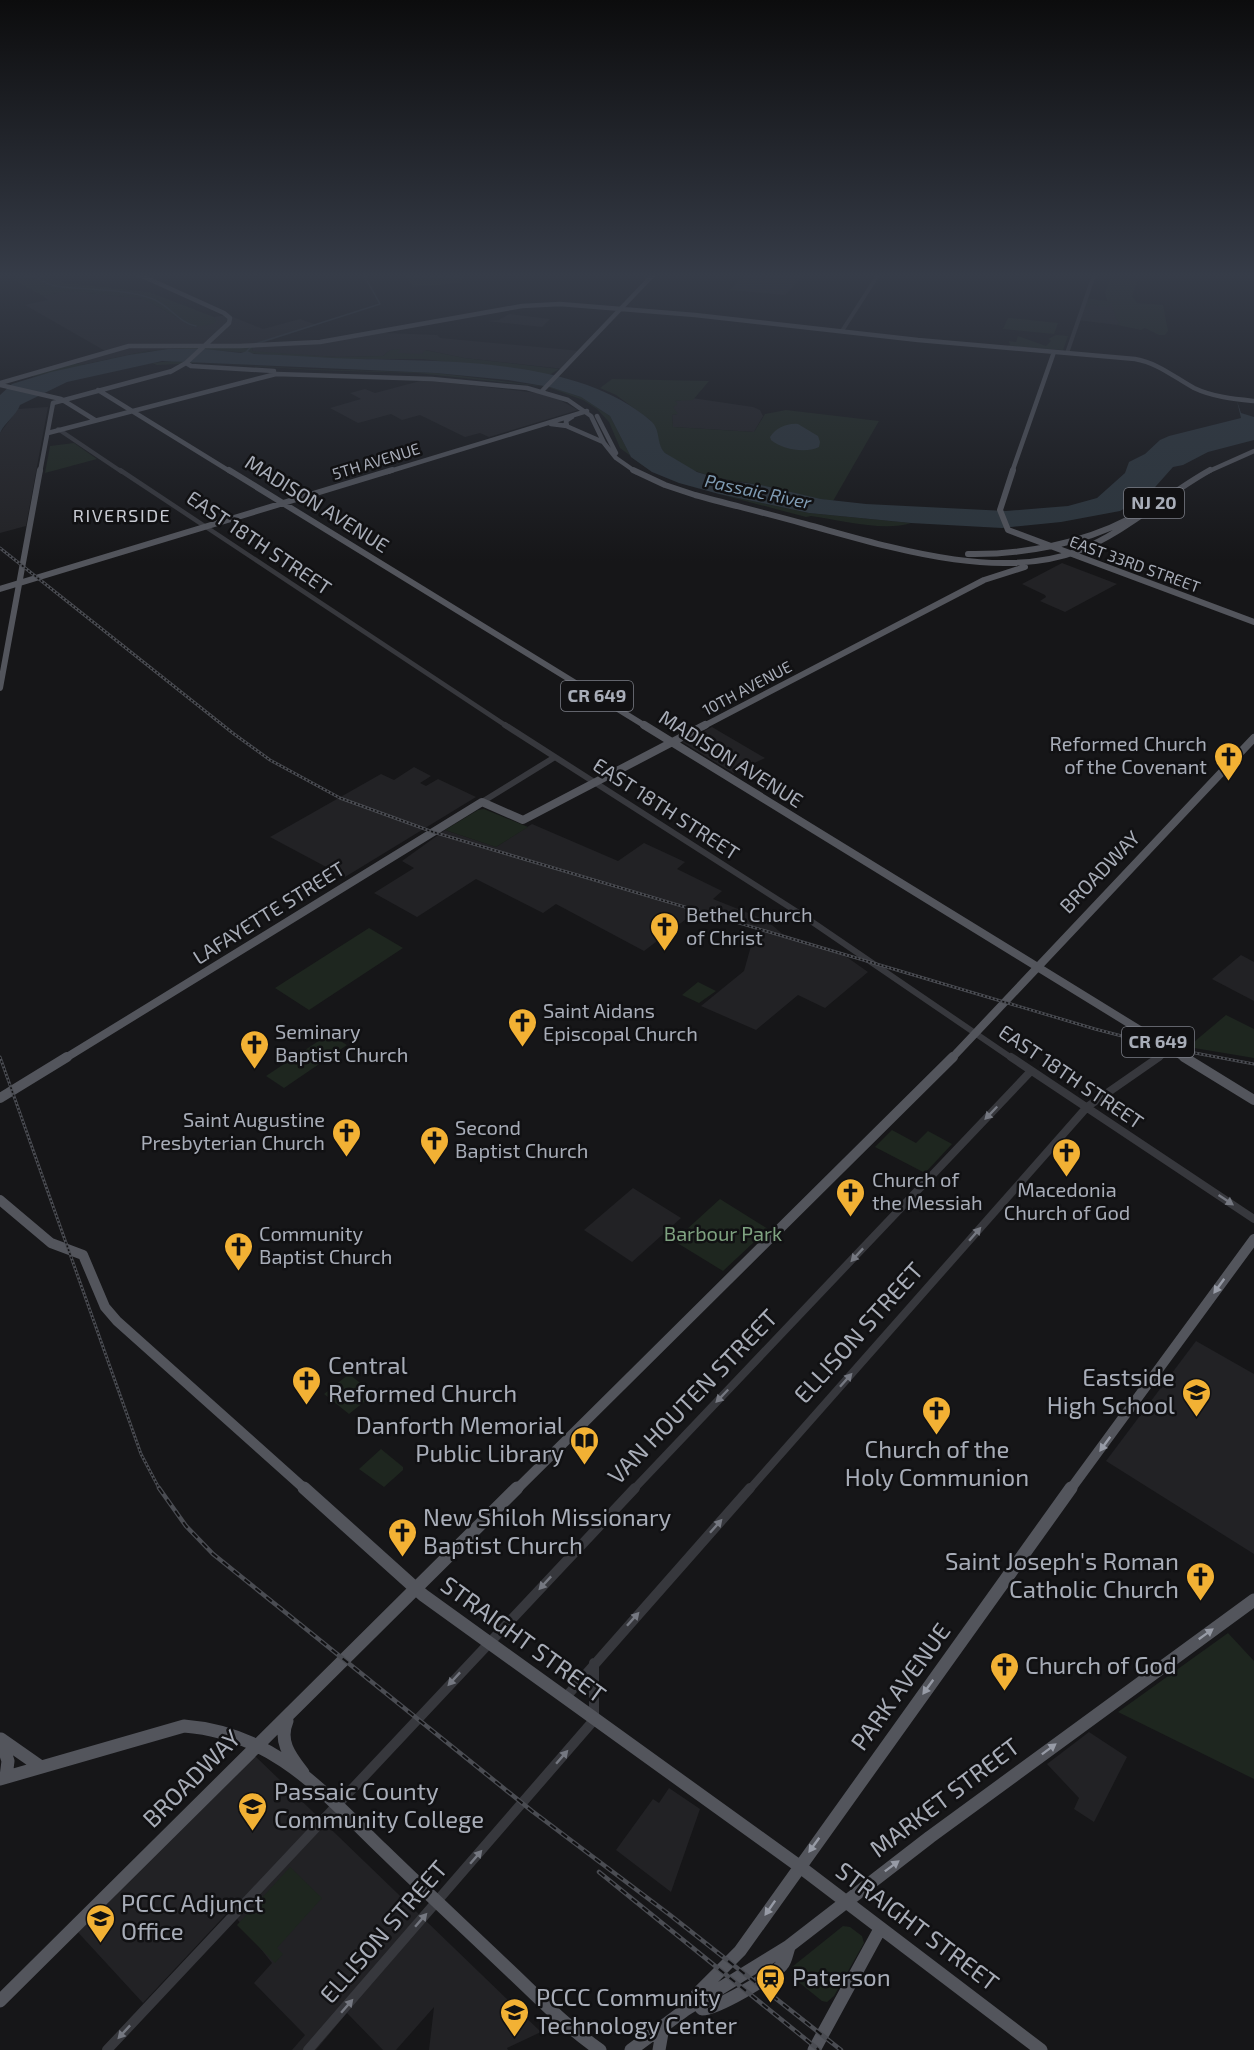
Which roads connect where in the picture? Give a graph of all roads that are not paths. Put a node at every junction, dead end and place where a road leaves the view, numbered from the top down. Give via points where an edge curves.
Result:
1 (48, 371) edge
2 (177, 371) edge
3 (256, 371) edge
4 (273, 371) edge
5 (562, 371) edge
6 (1047, 371) edge
7 (1168, 371) edge
8 (170, 372) joint
9 (267, 376) junction
10 (2, 385) edge
11 (98, 390) junction
12 (544, 390) junction
13 (87, 393) junction
14 (48, 396) junction
15 (61, 399) junction
16 (1254, 401) edge
17 (53, 403) junction
18 (132, 410) junction
19 (586, 411) junction
20 (593, 419) junction
21 (95, 420) junction
22 (553, 421) junction
23 (50, 422) junction
24 (537, 426) junction
25 (570, 427) junction
26 (58, 429) junction
27 (601, 430) junction
28 (48, 433) junction
29 (179, 439) joint
30 (603, 442) junction
31 (1254, 449) edge
32 (283, 503) junction
33 (205, 527) junction
34 (1094, 533) junction
35 (1048, 546) junction
36 (1032, 551) junction
37 (1070, 554) junction
38 (1057, 558) junction
39 (991, 562) junction
40 (1005, 563) junction
41 (999, 568) junction
42 (1017, 568) junction
43 (984, 580) junction
44 (20, 583) junction
45 (0, 589) edge
46 (1254, 622) edge
47 (0, 688) edge
48 (1254, 738) edge
49 (673, 742) junction
50 (555, 758) junction
51 (595, 783) junction
52 (482, 802) junction
53 (1037, 967) junction
54 (975, 1034) junction
55 (1171, 1049) junction
56 (1031, 1071) junction
57 (0, 1098) edge
58 (1254, 1100) edge
59 (1087, 1107) junction
60 (0, 1200) edge
61 (1254, 1218) edge
62 (1254, 1239) edge
63 (416, 1589) junction
64 (1254, 1600) edge
65 (489, 1643) junction
66 (594, 1663) junction
67 (564, 1698) junction
68 (295, 1710) junction
69 (594, 1719) junction
70 (1, 1738) edge
71 (258, 1746) junction
72 (41, 1767) junction
73 (3, 1778) edge
74 (306, 1778) junction
75 (336, 1805) junction
76 (800, 1866) junction
77 (438, 1902) junction
78 (846, 1902) junction
79 (880, 1929) junction
80 (0, 2001) edge
81 (692, 2007) junction
82 (663, 2027) junction
83 (826, 2028) joint
84 (107, 2050) edge
85 (308, 2050) edge
86 (600, 2050) edge
87 (631, 2050) edge
88 (659, 2050) edge
89 (814, 2050) edge
90 (1041, 2050) edge

1 - 10 main road
2 - 8 main road, NJ 20
3 - 9 main road
4 - 12 main road, NJ 20 via 417,376
5 - 12 main road
6 - 35 main road, EAST 33RD STREET via 1000,510 1007,529
7 - 16 main road via 1202,392
8 - 11 main road, NJ 20
9 - 12 main road, NJ 20 via 292,373 407,377
9 - 18 main road, NJ 20
10 - 14 main road
11 - 13 main road, NJ 20
11 - 18 main road, MADISON AVENUE
12 - 19 main road, NJ 20
12 - 27 main road, NJ 20 via 585,406 598,418
13 - 14 main road
13 - 15 main road
14 - 15 main road
14 - 17 main road
15 - 17 main road
15 - 21 main road
17 - 23 main road
18 - 21 main road, NJ 20
18 - 29 main road, MADISON AVENUE
19 - 20 main road, NJ 20
19 - 22 main road, 5TH AVENUE
20 - 25 main road via 571,418 566,421
20 - 27 main road, NJ 20
21 - 26 main road, NJ 20
22 - 24 main road, 5TH AVENUE
22 - 25 main road
23 - 26 main road
23 - 28 main road
24 - 25 main road
24 - 32 main road, 5TH AVENUE
25 - 27 main road
25 - 30 main road
26 - 28 main road
26 - 33 street, EAST 18TH STREET
27 - 30 main road, NJ 20
27 - 36 main road, NJ 20 via 628,463 681,488 908,547 972,554
28 - 44 main road
29 - 32 main road, MADISON AVENUE / CR 649
30 - 39 main road, NJ 20 via 629,467 678,490 887,545
31 - 34 main road, NJ 20 via 1206,467 1138,514
31 - 37 main road, NJ 20 via 1203,472 1124,528
32 - 33 main road, 5TH AVENUE
32 - 49 main road, MADISON AVENUE / CR 649
33 - 44 main road, 5TH AVENUE
33 - 50 street, EAST 18TH STREET
34 - 35 main road, NJ 20
34 - 37 main road via 1104,536
35 - 36 main road, NJ 20
35 - 37 main road, EAST 33RD STREET
36 - 40 main road
37 - 38 main road, NJ 20
37 - 46 main road, EAST 33RD STREET
38 - 40 main road, NJ 20
38 - 42 main road, 10TH AVENUE
39 - 40 main road, NJ 20
39 - 41 main road
40 - 41 main road, 10TH AVENUE
40 - 42 main road via 1006,568
41 - 43 main road, 10TH AVENUE
42 - 43 main road, 10TH AVENUE
43 - 49 main road, 10TH AVENUE
44 - 45 main road, 5TH AVENUE
44 - 47 main road
48 - 53 main road, BROADWAY
49 - 51 main road, 10TH AVENUE
49 - 53 main road, MADISON AVENUE / CR 649
50 - 51 street, EAST 18TH STREET
50 - 52 street, LAFAYETTE STREET
51 - 52 main road, 10TH AVENUE via 523,820
51 - 54 street, EAST 18TH STREET via 805,917
52 - 57 main road, LAFAYETTE STREET
53 - 54 main road, BROADWAY
53 - 55 main road, MADISON AVENUE / CR 649
54 - 56 street, EAST 18TH STREET
54 - 63 main road, BROADWAY
55 - 58 main road, MADISON AVENUE / CR 649
55 - 59 street, ELLISON STREET
56 - 59 street, EAST 18TH STREET
56 -> 65 street, VAN HOUTEN STREET
59 -> 61 street, EAST 18TH STREET
66 -> 59 street, ELLISON STREET
60 - 63 main road, STRAIGHT STREET via 51,1243 83,1255 110,1313
62 -> 76 main road, PARK AVENUE
63 - 65 main road, STRAIGHT STREET
63 - 68 main road, BROADWAY
78 -> 64 main road, MARKET STREET
65 - 67 main road, STRAIGHT STREET
65 -> 75 street, VAN HOUTEN STREET
66 - 67 street, ELLISON STREET
66 - 69 street
67 - 69 main road, STRAIGHT STREET
68 - 71 main road, BROADWAY
68 - 74 main road via 285,1724 282,1738
69 - 76 main road, STRAIGHT STREET
77 -> 69 street, ELLISON STREET
70 - 72 main road
70 - 73 main road via 8,1761
71 - 72 main road via 221,1729 184,1726
71 - 74 main road
71 - 80 main road, BROADWAY
72 - 73 main road
74 - 75 main road
75 - 77 main road
75 -> 84 street, VAN HOUTEN STREET
76 - 78 main road, STRAIGHT STREET
76 -> 81 main road, PARK AVENUE via 740,1952 699,1992
85 -> 77 street, ELLISON STREET
77 - 86 main road
78 - 79 main road, STRAIGHT STREET
78 - 81 main road, MARKET STREET via 789,1946 783,1964 744,1991 709,2009
79 - 83 main road
79 - 90 main road, STRAIGHT STREET
81 - 82 main road
82 - 87 main road
82 - 88 main road
83 - 89 main road

